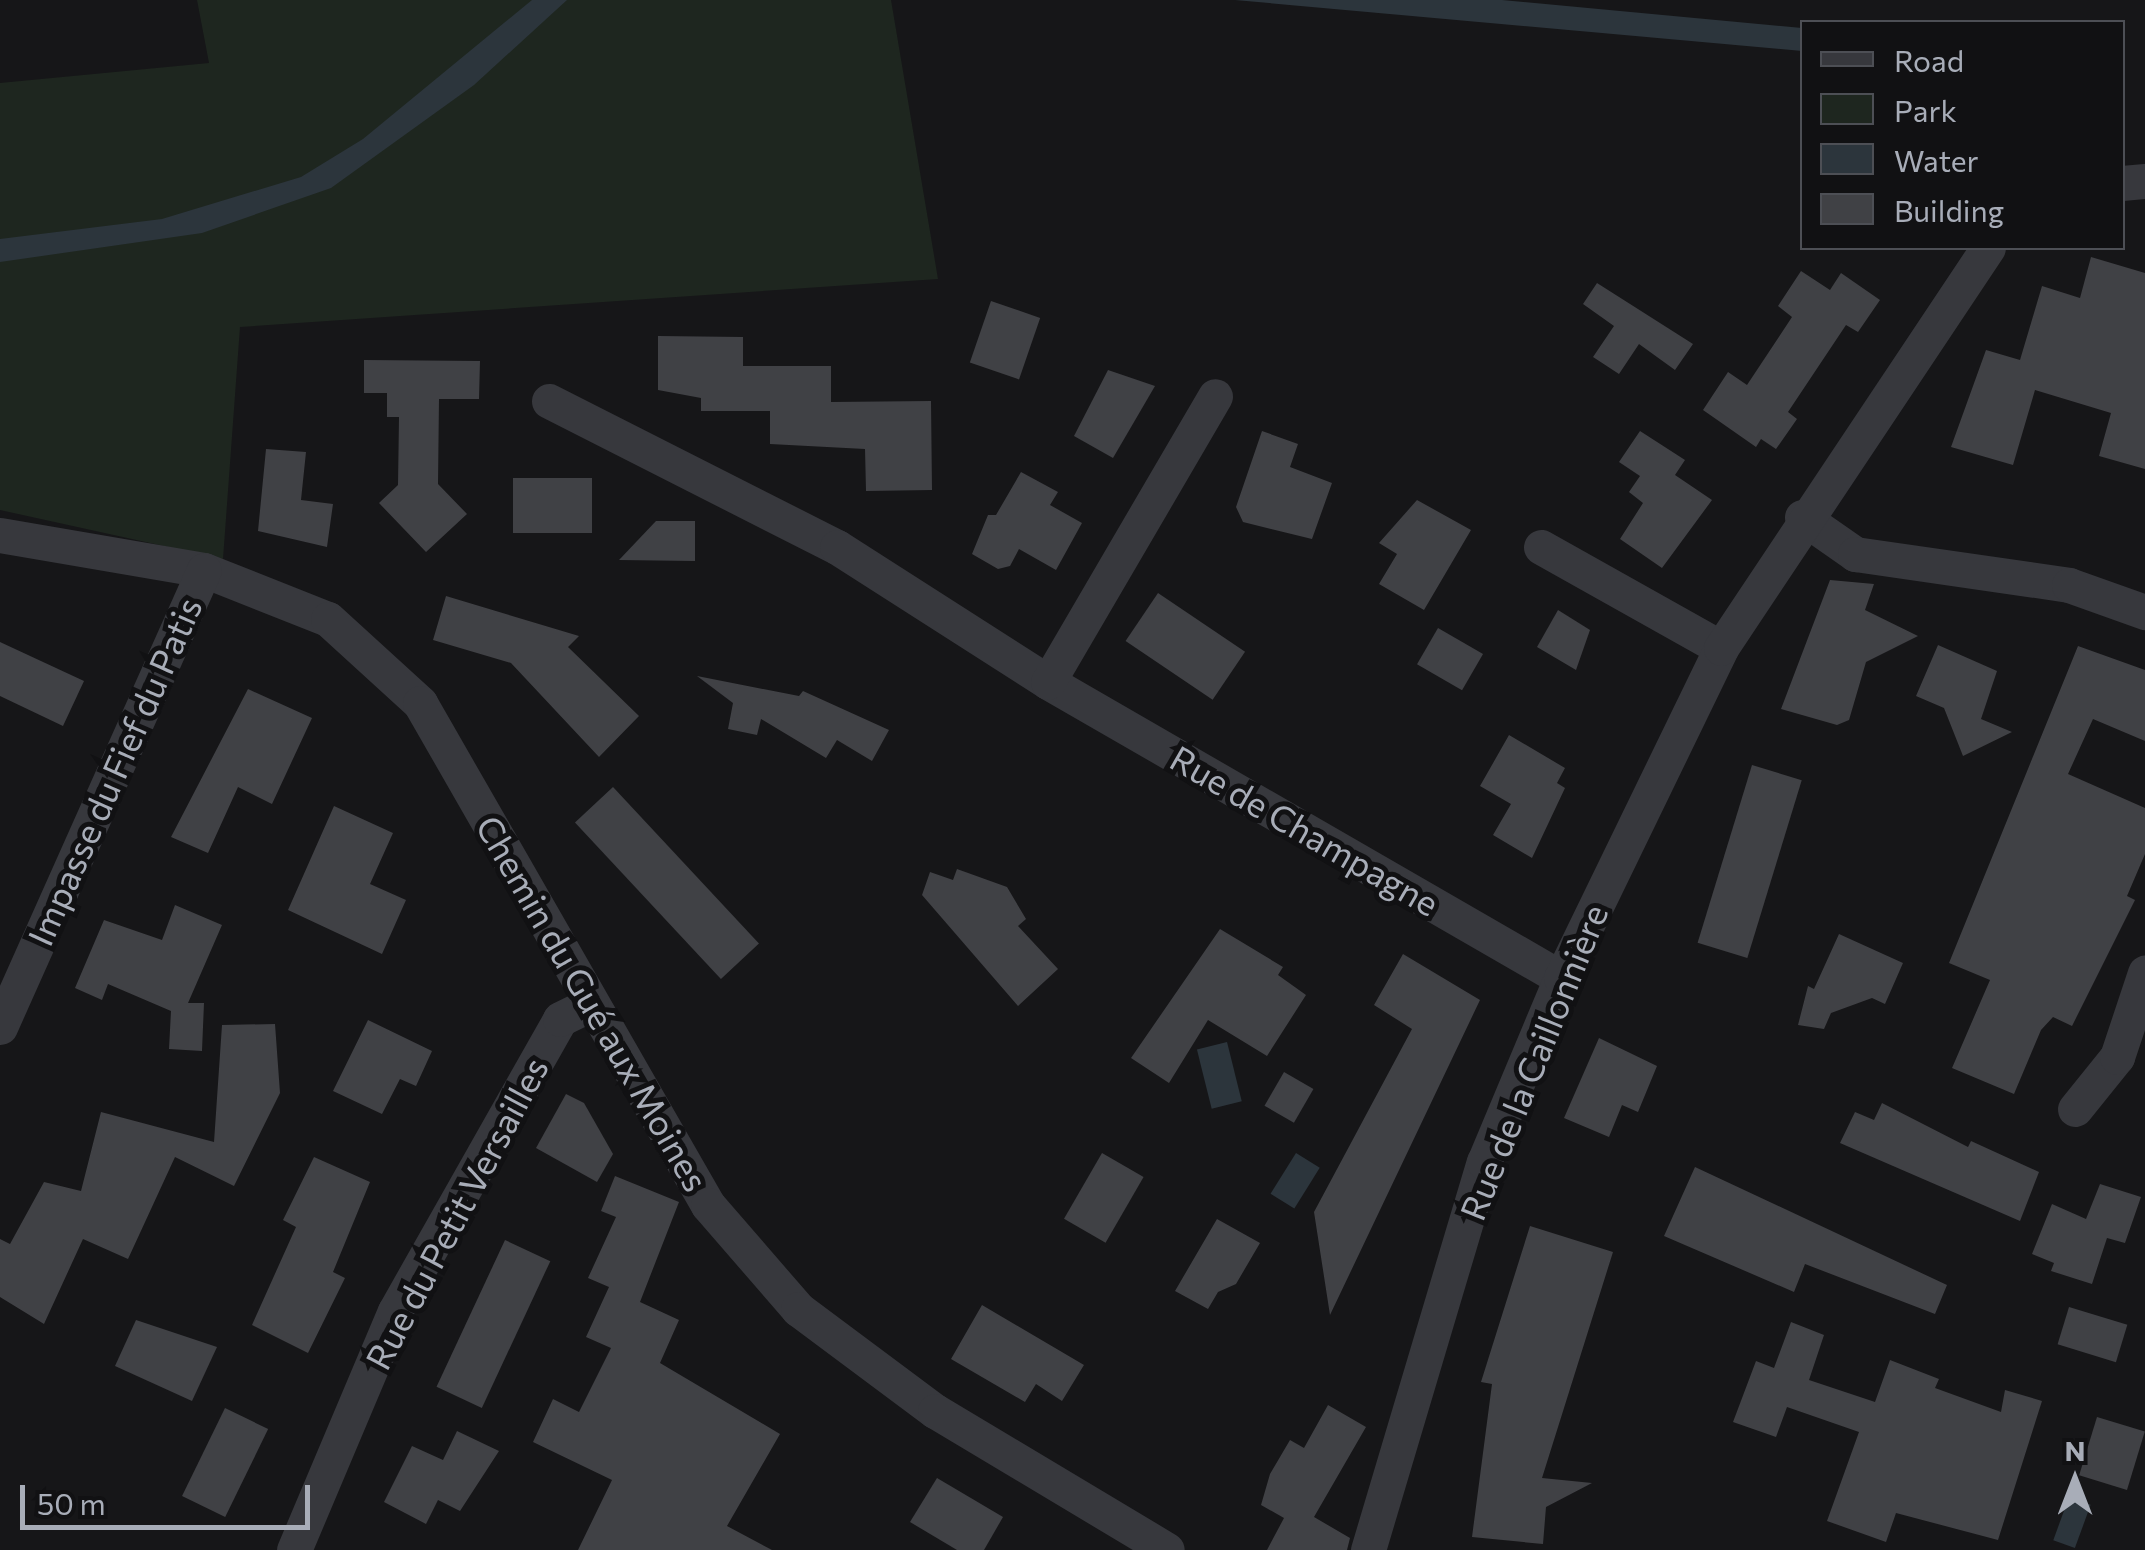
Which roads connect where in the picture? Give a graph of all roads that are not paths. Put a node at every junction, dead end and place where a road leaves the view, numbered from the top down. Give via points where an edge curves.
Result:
1 (1987, 250) edge
2 (1215, 396) dead end
3 (549, 400) dead end
4 (1802, 517) junction
5 (0, 535) edge
6 (1541, 547) dead end
7 (204, 570) junction
8 (2145, 612) edge
9 (1721, 648) junction
10 (1048, 682) junction
11 (2145, 973) edge
12 (1561, 978) junction
13 (591, 1004) junction
14 (0, 1026) edge
15 (2075, 1108) dead end
16 (294, 1550) edge
17 (1166, 1550) edge
18 (1368, 1550) edge

1 - 4 street, Rue de la Caillonnière
2 - 10 street
3 - 10 street, Rue de Champagne via 837,547
4 - 8 street via 1856,554 2070,585
4 - 9 street, Rue de la Caillonnière
5 - 7 street, Chemin du Gué aux Moines
6 - 9 street
7 - 13 street, Chemin du Gué aux Moines via 328,619 420,703
7 - 14 street, Impasse du Fief du Patis
9 - 12 street, Rue de la Caillonnière
10 - 12 street, Rue de Champagne
11 - 15 street via 2117,1056
12 - 18 street, Rue de la Caillonnière via 1484,1162
13 - 16 street, Rue du Petit Versailles via 560,1019 395,1311
13 - 17 street, Chemin du Gué aux Moines via 708,1205 798,1308 935,1411

